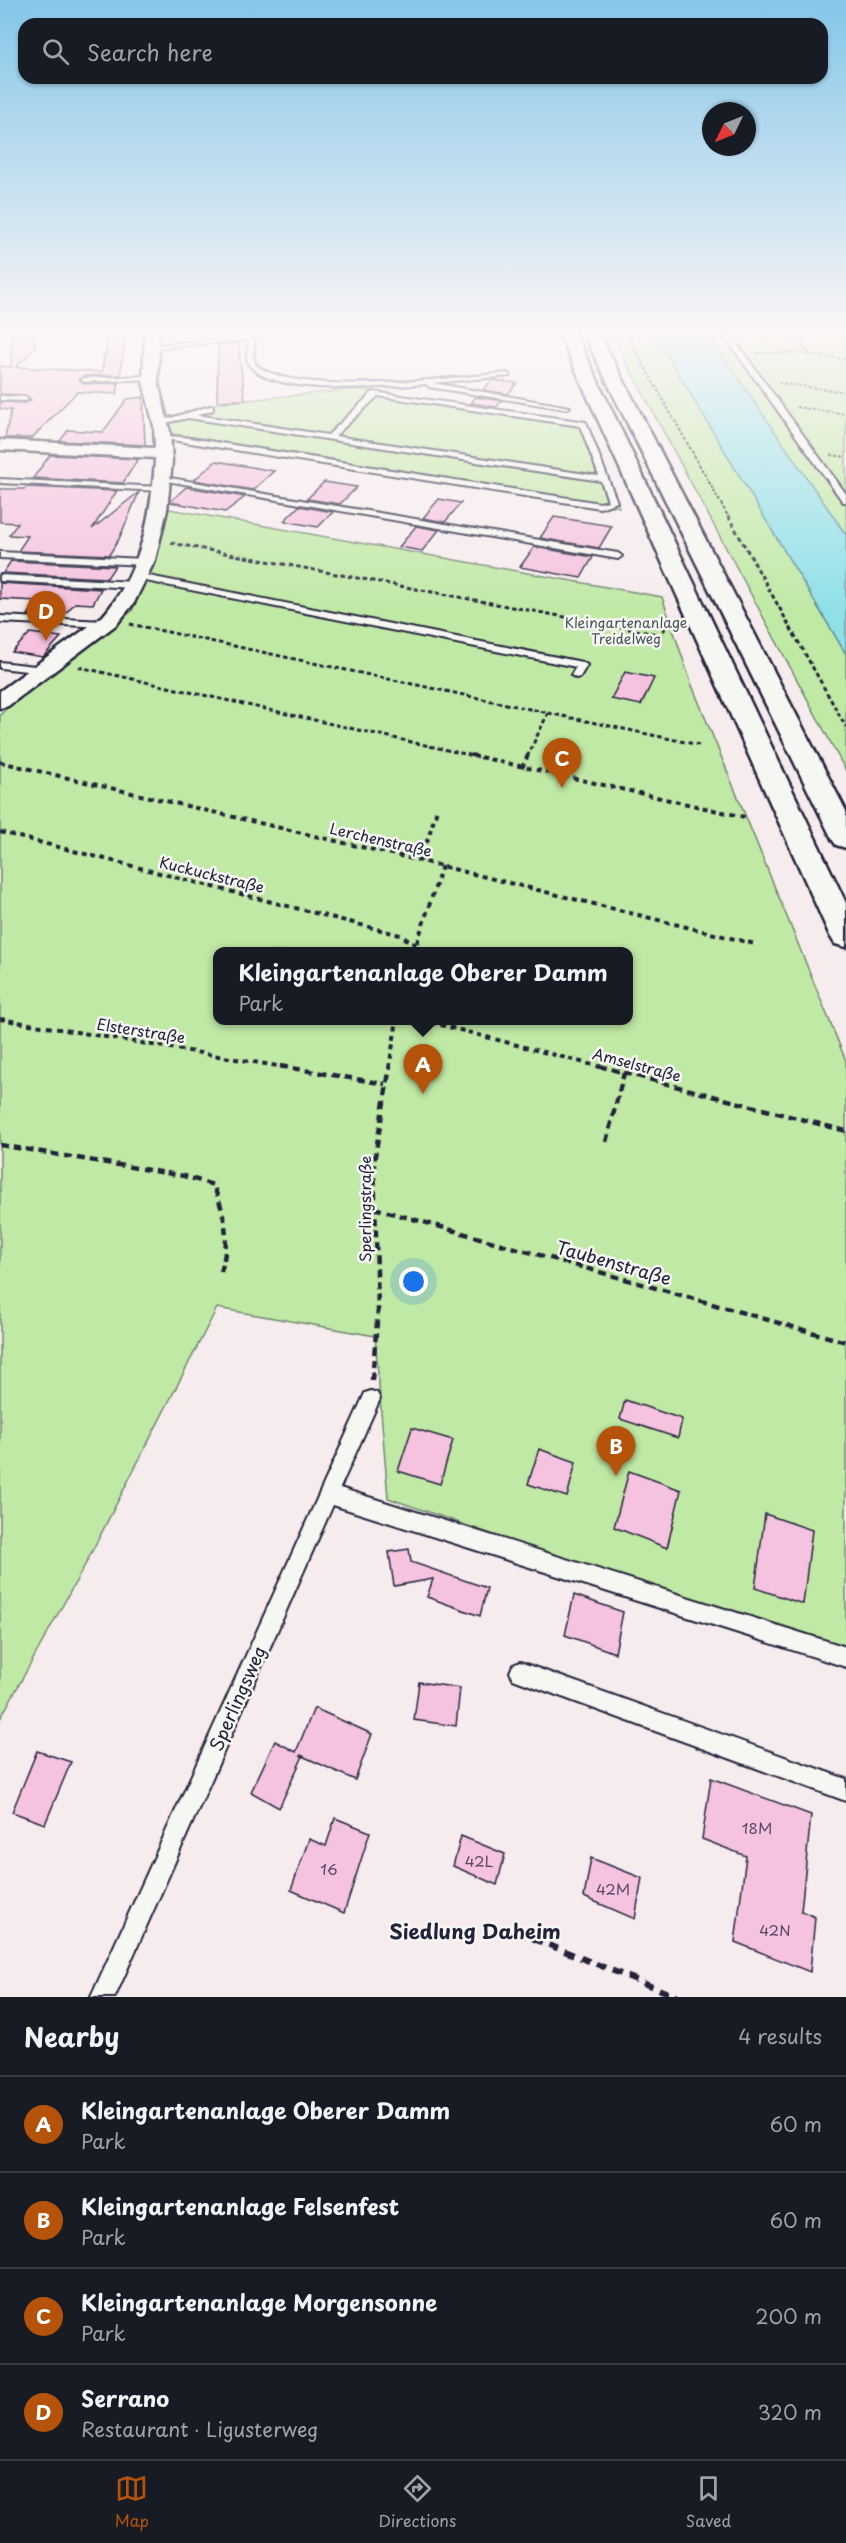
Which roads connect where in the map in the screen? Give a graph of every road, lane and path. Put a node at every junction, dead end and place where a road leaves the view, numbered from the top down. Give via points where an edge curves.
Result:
1 (160, 426) edge
2 (176, 426) edge
3 (261, 426) edge
4 (342, 426) edge
5 (584, 426) edge
6 (609, 426) edge
7 (638, 426) edge
8 (678, 426) edge
9 (793, 426) edge
10 (331, 436) junction
11 (162, 437) junction
12 (0, 445) edge
13 (605, 479) junction
14 (0, 481) edge
15 (161, 484) junction
16 (846, 500) edge
17 (152, 539) junction
18 (0, 555) edge
19 (618, 556) dead end
20 (139, 575) junction
21 (0, 578) edge
22 (0, 619) edge
23 (108, 622) junction
24 (664, 628) dead end
25 (0, 665) edge
26 (50, 666) junction
27 (576, 675) dead end
28 (0, 701) edge
29 (548, 713) junction
30 (846, 728) edge
31 (699, 745) dead end
32 (0, 762) edge
33 (522, 768) junction
34 (437, 809) dead end
35 (749, 818) dead end
36 (842, 831) edge
37 (0, 832) edge
38 (421, 861) junction
39 (442, 866) junction
40 (846, 936) edge
41 (755, 944) dead end
42 (416, 945) joint
43 (0, 1019) edge
44 (396, 1025) edge
45 (442, 1025) edge
46 (624, 1073) junction
47 (385, 1084) junction
48 (846, 1131) edge
49 (606, 1142) dead end
50 (0, 1145) edge
51 (374, 1208) junction
52 (220, 1272) dead end
53 (846, 1342) edge
54 (371, 1399) joint
55 (329, 1494) junction
56 (846, 1657) edge
57 (520, 1672) dead end
58 (846, 1790) edge
59 (517, 1932) dead end
60 (103, 1997) edge
61 (678, 1997) edge

1 - 11 street
2 - 11 lane
3 - 10 lane
4 - 10 lane
5 - 13 lane
6 - 40 highway
7 - 36 highway
8 - 30 path
9 - 16 lane
10 - 13 lane
11 - 12 street
11 - 13 lane via 600,506 613,502
11 - 15 street
14 - 15 lane
15 - 17 street
15 - 19 lane
17 - 20 street
17 - 24 path via 660,635
18 - 20 lane
20 - 21 lane
20 - 23 street via 124,607
20 - 27 lane via 582,665
22 - 23 lane
23 - 26 street
23 - 29 path
25 - 26 lane
26 - 28 street
26 - 33 path
29 - 31 path
29 - 33 path
32 - 38 path, Lerchenstraße
33 - 35 path
34 - 38 path
37 - 42 path, Kuckuckstraße via 400,935
38 - 39 path, Lerchenstraße
39 - 41 path, Lerchenstraße
39 - 42 path
43 - 47 path, Elsterstraße
44 - 47 path, Sperlingstraße
45 - 46 path, Amselstraße
46 - 48 path, Amselstraße
46 - 49 path
47 - 51 path, Sperlingstraße via 374,1162
50 - 52 path via 184,1176 213,1185 226,1214 228,1251
51 - 53 path, Taubenstraße
51 - 54 path, Sperlingstraße via 378,1310
54 - 55 lane, Sperlingsweg
55 - 56 lane
55 - 60 lane, Sperlingsweg
57 - 58 lane
59 - 61 path

